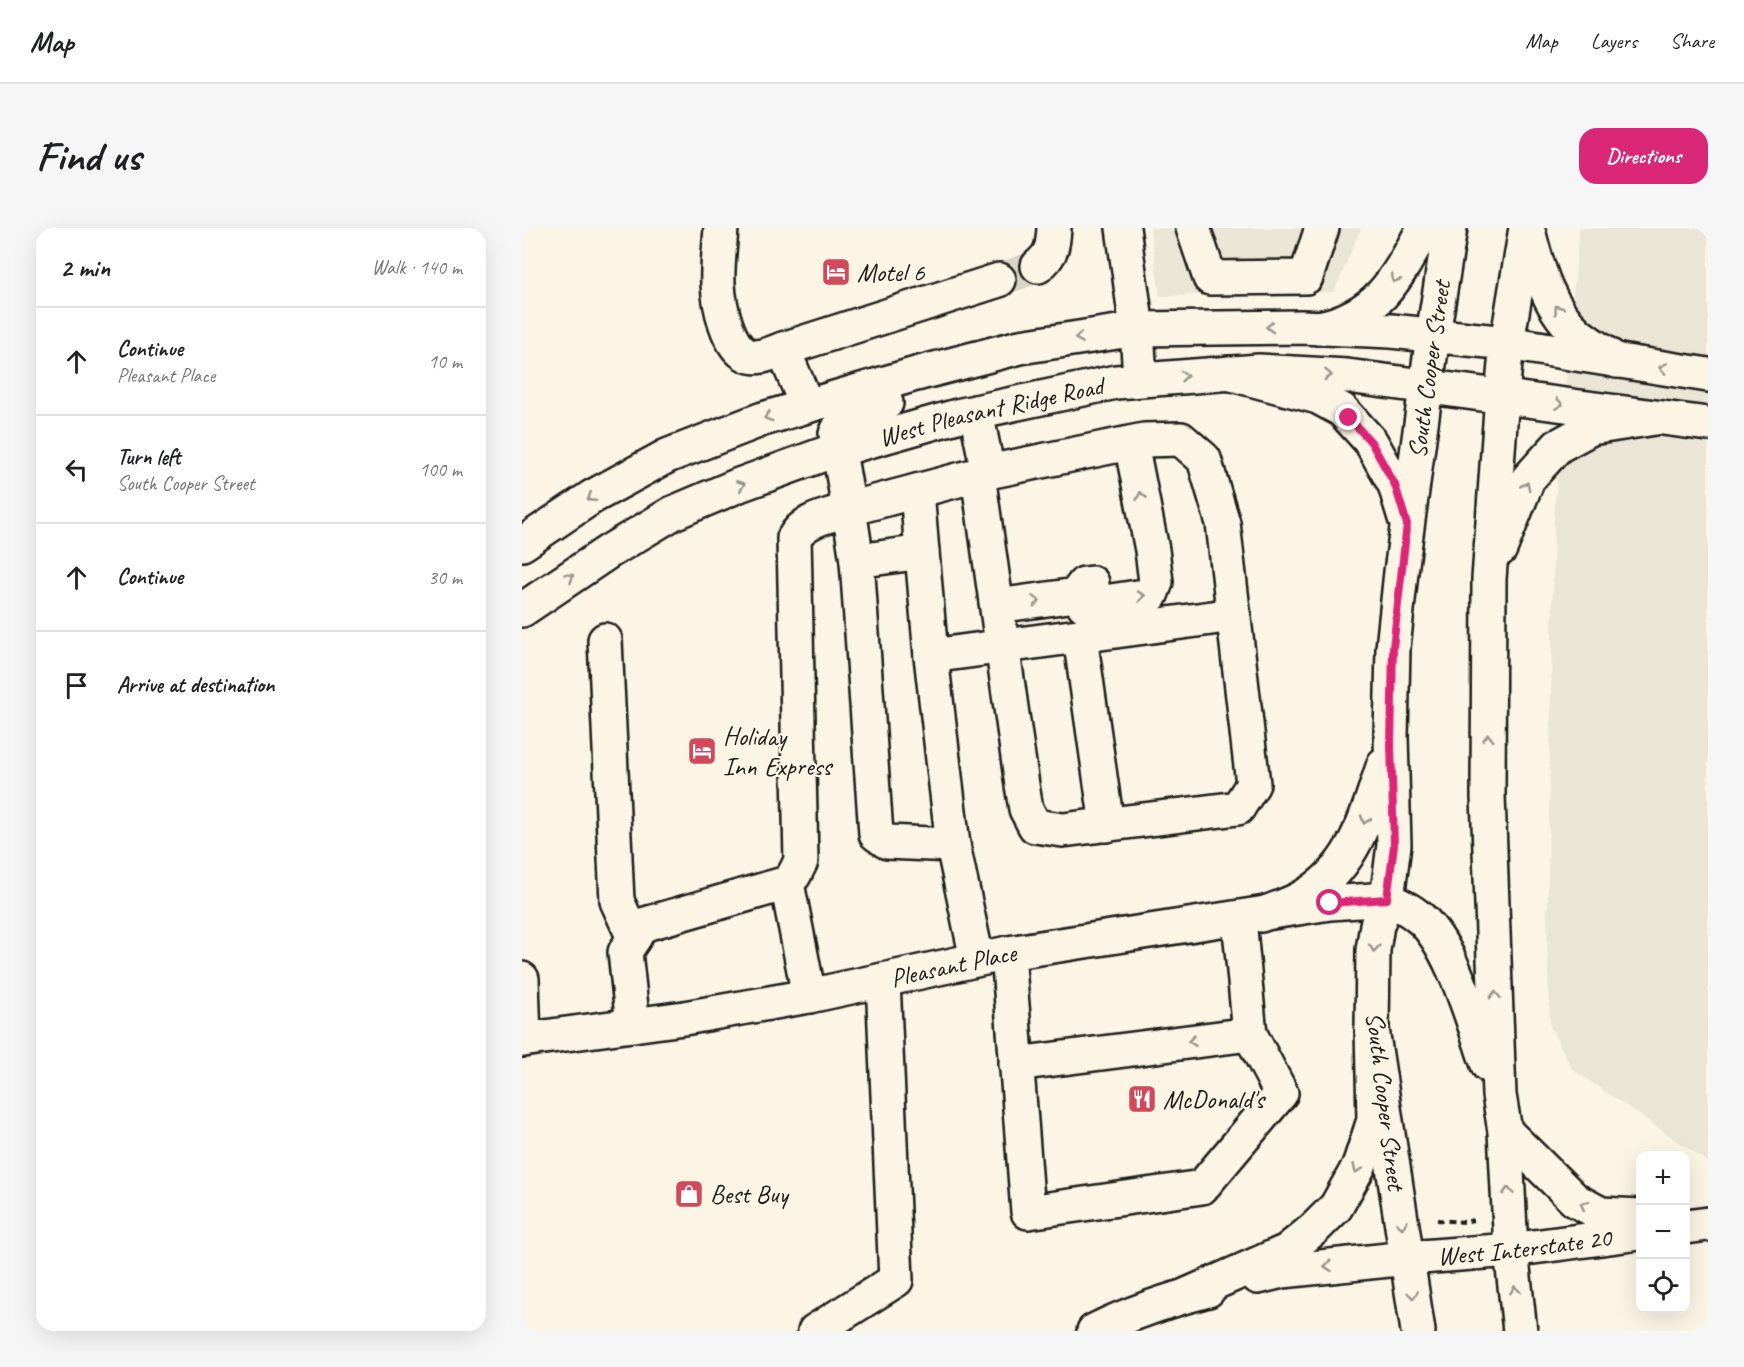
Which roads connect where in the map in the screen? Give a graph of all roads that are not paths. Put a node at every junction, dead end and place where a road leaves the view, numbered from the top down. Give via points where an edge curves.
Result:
1 (721, 228) edge
2 (1054, 228) edge
3 (1123, 228) edge
4 (1192, 228) edge
5 (1322, 228) edge
6 (1424, 228) edge
7 (1450, 228) edge
8 (1527, 228) edge
9 (1038, 266) tunnel mouth
10 (999, 280) tunnel mouth
11 (1319, 328) junction
12 (1137, 329) junction
13 (1433, 335) junction
14 (1507, 344) junction
15 (783, 349) junction
16 (1617, 360) junction
17 (963, 362) junction
18 (1228, 373) junction
19 (1708, 375) edge
20 (1140, 379) junction
21 (1427, 385) junction
22 (1502, 395) junction
23 (807, 406) junction
24 (976, 412) junction
25 (1655, 418) junction
26 (1708, 424) edge
27 (1131, 443) junction
28 (840, 450) junction
29 (983, 474) junction
30 (917, 491) junction
31 (849, 509) junction
32 (1407, 524) junction
33 (522, 544) edge
34 (922, 552) junction
35 (857, 561) junction
36 (1489, 579) junction
37 (997, 606) junction
38 (522, 610) edge
39 (1233, 615) junction
40 (1080, 637) junction
41 (605, 640) dead end
42 (1003, 647) junction
43 (931, 656) junction
44 (1391, 745) junction
45 (1107, 825) junction
46 (953, 845) junction
47 (787, 883) junction
48 (1387, 899) junction
49 (1250, 917) junction
50 (634, 938) junction
51 (992, 956) junction
52 (522, 980) edge
53 (883, 980) junction
54 (809, 996) junction
55 (633, 1025) junction
56 (1372, 1029) junction
57 (1250, 1034) junction
58 (523, 1040) edge
59 (1016, 1064) junction
60 (1498, 1095) junction
61 (1505, 1131) junction
62 (1636, 1216) edge
63 (1690, 1218) edge
64 (1708, 1219) edge
65 (1708, 1224) edge
66 (1690, 1226) edge
67 (1636, 1234) edge
68 (1511, 1250) junction
69 (1408, 1258) junction
70 (1187, 1295) junction
71 (815, 1331) edge
72 (1094, 1331) edge
73 (1418, 1331) edge
74 (1520, 1331) edge

1 - 15 main road via 718,284 727,331 747,355 763,356
2 - 9 main road via 1049,258
3 - 12 main road
4 - 5 main road via 1210,278 1306,277
6 -> 11 main road via 1391,285 1377,301
7 - 13 main road, South Cooper Street
8 - 14 main road
16 -> 8 main road via 1578,333 1555,306 1537,265
10 - 15 main road
11 -> 12 main road, West Pleasant Ridge Road
11 - 13 main road, West Pleasant Ridge Road
12 -> 17 main road, West Pleasant Ridge Road via 1020,347
12 - 20 main road
13 - 14 main road, West Pleasant Ridge Road
13 - 21 main road, South Cooper Street
14 - 16 main road, West Pleasant Ridge Road
14 - 22 main road
15 - 23 main road
19 -> 16 main road, West Pleasant Ridge Road
17 - 23 main road, West Pleasant Ridge Road
17 - 28 main road via 941,388 850,415 840,423 836,434
20 -> 18 main road, West Pleasant Ridge Road
18 -> 21 main road, West Pleasant Ridge Road via 1347,376
18 - 32 main road via 1318,397 1342,410 1371,442 1395,485
20 - 24 main road, West Pleasant Ridge Road
21 - 22 main road, West Pleasant Ridge Road
21 - 32 main road, South Cooper Street
22 -> 25 main road, West Pleasant Ridge Road
22 - 36 main road
23 -> 33 main road, West Pleasant Ridge Road via 667,456 592,496
24 - 28 main road, West Pleasant Ridge Road
24 - 29 main road
25 - 26 main road
36 -> 25 main road via 1528,478 1558,446 1591,428
27 - 29 main road
37 -> 27 main road via 1076,595 1084,605 1151,595 1156,582 1152,550
27 - 39 main road via 1180,439 1204,459 1223,523
28 - 31 main road
38 -> 28 main road, West Pleasant Ridge Road via 673,513
29 - 30 main road
29 - 37 main road
30 - 31 main road
30 - 34 main road
31 - 35 main road
31 - 47 main road via 806,524 794,538 801,861
32 - 44 main road, South Cooper Street via 1393,648
34 - 35 main road
34 - 43 main road
35 - 46 main road via 876,834 887,842
60 -> 36 main road via 1488,796
37 - 42 main road
39 - 40 main road
39 - 45 main road via 1253,784 1238,808
40 - 42 main road
40 - 45 main road
41 - 50 main road via 617,901
42 - 43 main road
42 - 45 main road via 1026,809 1035,826 1063,830
43 - 46 main road
44 - 48 main road, South Cooper Street via 1394,845
44 -> 49 main road via 1347,858 1327,881 1302,898
46 - 51 main road
47 - 50 main road via 642,925
47 - 54 main road
48 - 49 main road, Pleasant Place via 1330,903
48 -> 56 main road, South Cooper Street via 1373,950
48 - 60 main road via 1418,915 1454,969
49 - 51 main road, Pleasant Place
49 - 57 main road
50 - 55 main road via 625,952
51 - 53 main road, Pleasant Place
51 - 59 main road
52 - 58 main road
53 - 54 main road, Pleasant Place
53 - 71 main road via 896,1280
54 - 55 main road, Pleasant Place
55 - 58 main road, Pleasant Place
56 -> 69 main road, South Cooper Street
56 -> 70 main road via 1374,1120 1359,1166 1336,1207 1287,1251
57 -> 59 main road
57 - 59 main road via 1281,1093 1202,1187 1028,1212
60 - 61 main road
62 -> 61 main road via 1601,1214 1575,1200
68 -> 61 main road
63 - 64 main road
65 - 66 main road
67 - 68 main road, West Interstate 20
68 - 69 main road, West Interstate 20
74 -> 68 main road
69 -> 70 main road, West Interstate 20 via 1282,1271
69 -> 73 main road, South Cooper Street
70 - 72 main road

